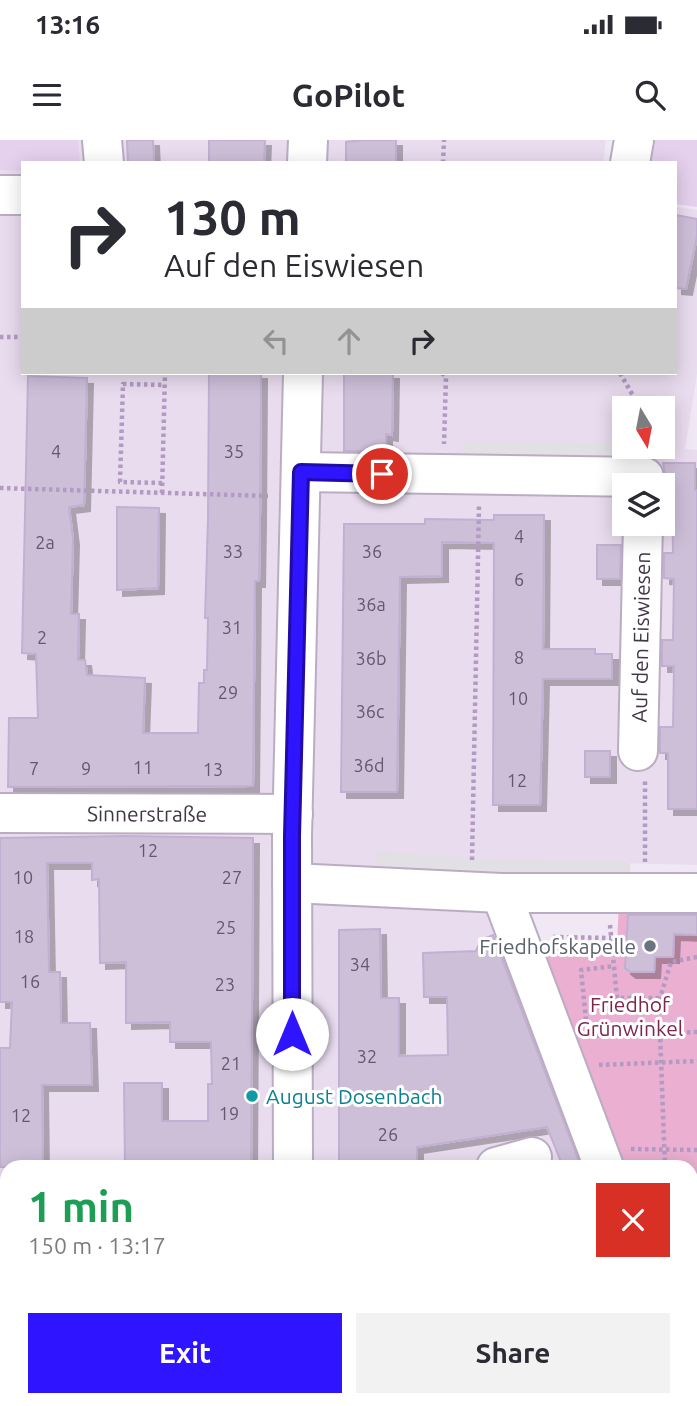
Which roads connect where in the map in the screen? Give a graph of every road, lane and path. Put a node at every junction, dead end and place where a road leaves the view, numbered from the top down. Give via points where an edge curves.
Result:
1 (102, 140) edge
2 (308, 140) edge
3 (444, 140) edge
4 (634, 140) edge
5 (104, 161) edge
6 (307, 161) edge
7 (443, 161) edge
8 (630, 161) edge
9 (0, 195) edge
10 (21, 195) edge
11 (0, 337) edge
12 (21, 337) edge
13 (165, 375) edge
14 (303, 375) edge
15 (444, 375) edge
16 (621, 375) edge
17 (165, 385) junction
18 (633, 396) edge
19 (462, 476) junction
20 (612, 477) edge
21 (162, 483) junction
22 (301, 485) junction
23 (0, 488) edge
24 (162, 493) junction
25 (643, 536) edge
26 (638, 751) joint
27 (0, 813) edge
28 (293, 814) junction
29 (645, 846) dead end
30 (472, 864) dead end
31 (292, 883) junction
32 (500, 893) junction
33 (697, 893) edge
34 (610, 922) dead end
35 (517, 936) junction
36 (611, 938) junction
37 (697, 957) edge
38 (614, 966) junction
39 (660, 998) junction
40 (572, 1032) junction
41 (697, 1032) edge
42 (660, 1033) junction
43 (697, 1061) edge
44 (663, 1063) junction
45 (592, 1065) dead end
46 (664, 1150) junction
47 (697, 1150) edge
48 (533, 1157) dead end
49 (612, 1158) edge
50 (293, 1160) edge
51 (522, 1160) edge
52 (665, 1160) edge

1 - 5 street
2 - 6 street
3 - 7 path
4 - 8 street
9 - 10 street
11 - 12 path
13 - 17 path
14 - 22 street
15 - 19 path
16 - 18 path
17 - 21 path
17 - 21 path via 123,384 120,468 120,482
19 - 20 street
19 - 22 street
19 - 30 path
21 - 24 path
22 - 24 path
22 - 28 street
23 - 24 path
25 - 26 street, Auf den Eiswiesen
26 - 29 path via 645,757
27 - 28 street, Sinnerstraße
28 - 31 street
31 - 32 street
31 - 50 street
32 - 33 street
32 - 35 street
34 - 36 path
35 - 36 path
35 - 40 street
36 - 38 path
37 - 39 path via 671,962
38 - 39 path via 617,998
38 - 40 path via 581,970
39 - 42 path
40 - 42 path via 588,1036
40 - 49 street
41 - 42 path
42 - 44 path
43 - 44 path
44 - 45 path
44 - 46 path
46 - 47 path
46 - 49 path
46 - 52 path
48 - 51 street

